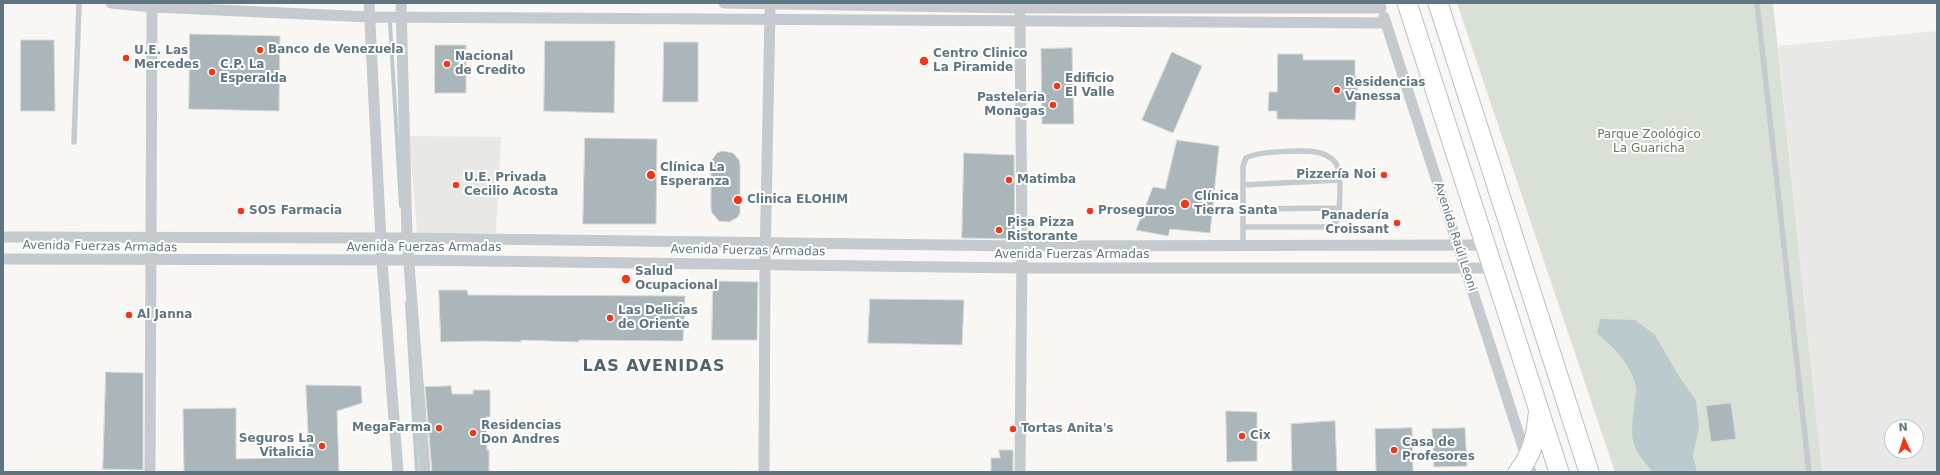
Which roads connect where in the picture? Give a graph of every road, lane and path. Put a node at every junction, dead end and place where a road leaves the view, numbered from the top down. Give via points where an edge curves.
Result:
1 (79, 3) edge
2 (110, 3) edge
3 (369, 3) edge
4 (401, 3) edge
5 (724, 3) edge
6 (770, 3) edge
7 (1407, 3) edge
8 (1438, 3) edge
9 (1757, 3) edge
10 (153, 5) edge
11 (1020, 6) edge
12 (1380, 6) edge
13 (370, 17) junction
14 (401, 17) junction
15 (770, 19) junction
16 (1020, 22) junction
17 (1386, 24) junction
18 (74, 142) dead end
19 (1339, 180) junction
20 (1243, 185) junction
21 (1339, 208) junction
22 (1243, 209) junction
23 (1243, 227) junction
24 (151, 236) junction
25 (3, 237) edge
26 (382, 238) junction
27 (406, 238) junction
28 (766, 244) junction
29 (1486, 244) junction
30 (1458, 245) junction
31 (1022, 246) junction
32 (1243, 246) junction
33 (3, 259) edge
34 (408, 260) junction
35 (151, 261) junction
36 (384, 261) junction
37 (765, 264) junction
38 (1021, 268) junction
39 (1465, 268) junction
40 (1493, 268) junction
41 (1539, 409) junction
42 (1526, 468) edge
43 (150, 472) edge
44 (398, 472) edge
45 (425, 472) edge
46 (764, 472) edge
47 (1020, 472) edge
48 (1559, 472) edge
49 (1589, 472) edge
50 (1809, 472) edge

1 - 18 lane
2 - 10 street
3 - 13 street
4 - 14 street
5 - 6 street
6 - 11 street
6 - 15 street
7 - 29 highway
8 - 49 highway
9 - 50 lane
10 - 13 street
10 - 24 street
11 - 12 street
11 - 16 street
12 - 17 street, Avenida Raúl Leoni
13 - 14 street
13 - 26 street
14 - 15 street
14 - 27 street
15 - 16 street
15 - 28 street
16 - 17 street
16 - 31 street
17 - 30 street, Avenida Raúl Leoni
19 - 20 lane
19 - 20 lane via 1339,171 1329,156 1317,152 1261,153 1246,158 1243,166
19 - 21 lane
20 - 22 lane
21 - 22 lane
21 - 23 lane via 1339,217 1336,223 1330,226
22 - 23 lane
23 - 32 lane
24 - 25 street, Avenida Fuerzas Armadas
24 - 26 street, Avenida Fuerzas Armadas
24 - 35 street
26 - 27 street, Avenida Fuerzas Armadas
26 - 36 street
27 - 28 street, Avenida Fuerzas Armadas
27 - 34 street
28 - 31 street, Avenida Fuerzas Armadas
28 - 37 street
29 - 30 street, Avenida Fuerzas Armadas
29 - 40 highway
30 - 32 street, Avenida Fuerzas Armadas
30 - 39 street, Avenida Raúl Leoni
31 - 32 street, Avenida Fuerzas Armadas
31 - 38 street
33 - 35 street, Avenida Fuerzas Armadas
34 - 36 street, Avenida Fuerzas Armadas
34 - 37 street, Avenida Fuerzas Armadas
34 - 45 street
35 - 36 street, Avenida Fuerzas Armadas
35 - 43 street
36 - 44 street
37 - 38 street, Avenida Fuerzas Armadas
37 - 46 street
38 - 39 street, Avenida Fuerzas Armadas
38 - 47 street
39 - 40 street, Avenida Fuerzas Armadas
39 - 42 street, Avenida Raúl Leoni
40 - 41 highway
41 - 42 highway via 1534,443
41 - 48 highway

